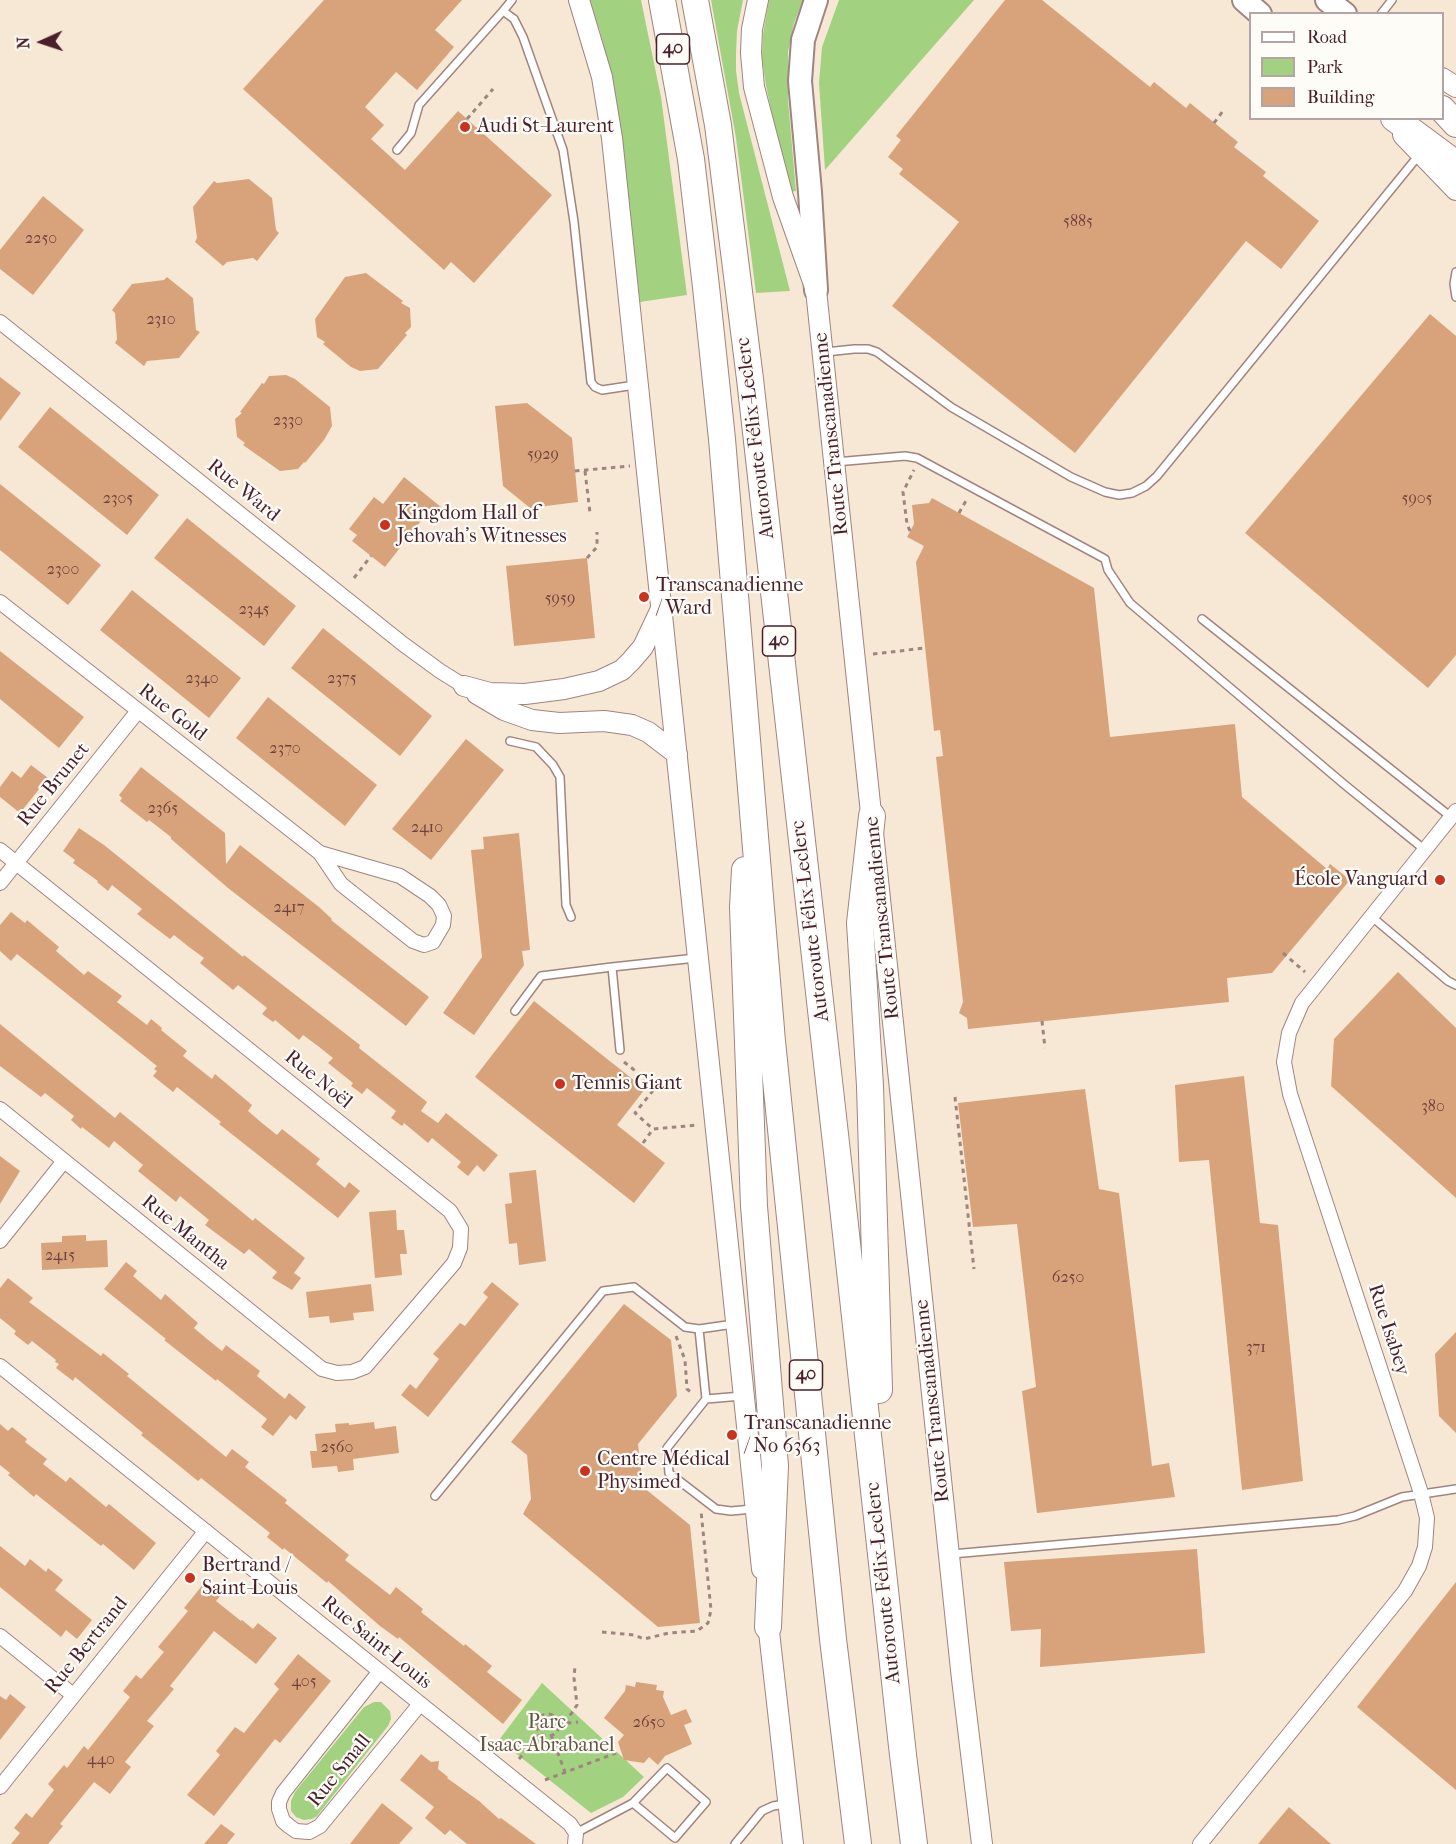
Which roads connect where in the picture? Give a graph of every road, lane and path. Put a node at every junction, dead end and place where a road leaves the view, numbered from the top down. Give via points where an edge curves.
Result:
1 (511, 0) edge
2 (579, 0) edge
3 (662, 0) edge
4 (695, 0) edge
5 (758, 0) edge
6 (816, 0) edge
7 (1244, 0) edge
8 (1327, 0) edge
9 (1392, 0) edge
10 (503, 11) junction
11 (1258, 12) edge
12 (1342, 12) edge
13 (1383, 12) edge
14 (493, 89) dead end
15 (1223, 111) dead end
16 (1444, 111) edge
17 (467, 118) dead end
18 (1388, 120) edge
19 (1397, 120) edge
20 (1214, 123) dead end
21 (1456, 124) edge
22 (397, 150) dead end
23 (1421, 153) junction
24 (1456, 164) edge
25 (1456, 190) edge
26 (1456, 272) edge
27 (816, 290) junction
28 (1456, 297) edge
29 (0, 322) edge
30 (823, 352) junction
31 (638, 385) junction
32 (834, 462) junction
33 (631, 466) dead end
34 (575, 471) dead end
35 (585, 471) junction
36 (908, 481) dead end
37 (590, 513) dead end
38 (910, 531) dead end
39 (597, 532) dead end
40 (371, 556) dead end
41 (587, 558) dead end
42 (354, 578) dead end
43 (0, 602) edge
44 (661, 609) junction
45 (1202, 619) dead end
46 (925, 648) dead end
47 (871, 654) dead end
48 (464, 686) junction
49 (138, 711) junction
50 (510, 741) dead end
51 (677, 754) junction
52 (750, 777) junction
53 (1454, 814) edge
54 (872, 816) junction
55 (0, 850) edge
56 (1425, 850) junction
57 (320, 853) junction
58 (16, 863) junction
59 (0, 883) edge
60 (1372, 916) junction
61 (571, 917) dead end
62 (1283, 953) dead end
63 (698, 958) junction
64 (612, 967) junction
65 (1305, 972) dead end
66 (1456, 984) edge
67 (515, 1011) dead end
68 (1042, 1021) dead end
69 (1045, 1048) dead end
70 (621, 1050) dead end
71 (622, 1061) dead end
72 (955, 1097) dead end
73 (0, 1109) edge
74 (700, 1125) dead end
75 (653, 1129) junction
76 (643, 1143) dead end
77 (64, 1161) junction
78 (0, 1241) edge
79 (974, 1269) dead end
80 (736, 1324) junction
81 (699, 1329) junction
82 (676, 1332) dead end
83 (0, 1366) edge
84 (352, 1372) joint
85 (687, 1389) dead end
86 (743, 1396) junction
87 (706, 1399) junction
88 (655, 1463) dead end
89 (645, 1464) dead end
90 (1456, 1488) edge
91 (1420, 1493) junction
92 (435, 1496) dead end
93 (700, 1508) dead end
94 (755, 1509) junction
95 (206, 1530) junction
96 (949, 1555) junction
97 (884, 1582) junction
98 (768, 1627) junction
99 (602, 1632) dead end
100 (0, 1636) edge
101 (575, 1665) dead end
102 (380, 1671) junction
103 (72, 1695) junction
104 (420, 1704) junction
105 (578, 1722) dead end
106 (565, 1723) junction
107 (558, 1724) junction
108 (541, 1733) junction
109 (551, 1735) junction
110 (616, 1753) dead end
111 (519, 1759) dead end
112 (565, 1772) junction
113 (545, 1780) dead end
114 (0, 1787) edge
115 (633, 1803) junction
116 (788, 1803) junction
117 (576, 1839) edge
118 (735, 1844) edge
119 (793, 1844) edge
120 (858, 1844) edge
121 (914, 1844) edge
122 (982, 1844) edge
123 (1200, 1844) edge

1 - 10 lane
2 - 31 main road via 608,110
3 - 52 highway, Autoroute Félix-Leclerc / 40 via 691,159 716,382
4 - 97 highway, Autoroute Félix-Leclerc / 40 via 718,124 750,379
5 - 27 main road, Route Transcanadienne via 752,28 754,87 783,197
6 - 27 main road via 804,40 800,81
7 - 11 main road
8 - 12 main road
9 - 13 lane
10 - 22 lane via 419,105 411,133
10 - 31 lane via 514,19 523,37 563,150 591,382 602,390
14 - 17 path
15 - 20 path
16 - 21 highway
18 - 23 main road
19 - 24 highway
23 - 25 main road
23 - 30 lane via 1157,476 1132,493 1105,492 1071,477 951,406 877,352
26 - 28 lane
27 - 30 main road, Route Transcanadienne
29 - 48 street, Rue Ward via 403,644
30 - 32 main road, Route Transcanadienne
31 - 44 main road
32 - 54 main road, Route Transcanadienne
32 - 56 lane via 917,458 1106,559 1108,570 1130,603
33 - 35 path
34 - 35 path
35 - 37 path
36 - 38 path via 903,492
39 - 41 path via 597,547
40 - 42 path
43 - 49 street, Rue Gold
44 - 48 main road via 638,653 622,670 599,681 525,694 490,693
44 - 51 main road
45 - 53 lane
46 - 47 path
48 - 51 main road via 504,710 532,720 632,724
49 - 57 street, Rue Gold
49 - 58 street, Rue Brunet
50 - 61 lane via 541,750 560,777 566,904
51 - 63 main road
52 - 98 highway via 743,907 754,1206 775,1466
52 - 120 highway, Autoroute Félix-Leclerc / 40 via 789,1209
53 - 56 street, Rue Isabey
54 - 96 main road, Route Transcanadienne
54 - 97 highway via 860,923 870,1086
55 - 58 street, Rue Noël
56 - 60 street, Rue Isabey
57 - 57 street, Rue Gold via 341,884 413,941 424,945 433,942 444,916 430,896 400,876
58 - 59 street, Rue Brunet
58 - 84 street, Rue Noël via 450,1211 460,1228 460,1248 454,1263 365,1367
60 - 66 lane
60 - 91 street, Rue Isabey via 1297,1013 1287,1042 1285,1071 1295,1113
62 - 65 path
63 - 64 lane
63 - 80 main road
64 - 67 lane via 541,976
64 - 70 lane
68 - 69 path
71 - 75 path via 656,1087 635,1113
72 - 79 path
73 - 77 street, Rue Mantha
74 - 75 path
75 - 76 path
77 - 78 street
77 - 84 street, Rue Mantha via 322,1369
80 - 81 lane
80 - 86 main road
81 - 87 lane
81 - 92 lane via 686,1327 634,1287 603,1291
82 - 85 path via 685,1360
83 - 95 street, Rue Saint-Louis
86 - 87 lane
86 - 94 main road
87 - 94 lane via 668,1448 669,1473 716,1509
88 - 89 path
90 - 91 lane
91 - 96 lane via 1338,1520
91 - 123 street, Rue Isabey via 1427,1538 1410,1583
93 - 99 path via 711,1610 708,1623 697,1631 644,1639
94 - 98 main road
95 - 102 street, Rue Saint-Louis
95 - 103 street, Rue Bertrand
96 - 122 main road, Route Transcanadienne
97 - 121 highway, Autoroute Félix-Leclerc / 40
98 - 116 main road
100 - 103 street
101 - 106 path via 577,1705
102 - 104 street, Rue Saint-Louis
102 - 104 street, Rue Small via 283,1793 279,1809 289,1826 309,1832 320,1826
103 - 114 street, Rue Bertrand
104 - 117 street, Rue Saint-Louis via 570,1824
105 - 106 path
106 - 107 path
107 - 108 path via 553,1715 543,1715 537,1724
107 - 109 path
108 - 109 path
108 - 111 path
109 - 112 path
110 - 112 path
112 - 113 path
115 - 115 lane via 667,1768 706,1802 675,1838
115 - 117 lane
116 - 118 lane via 762,1811
116 - 119 main road

